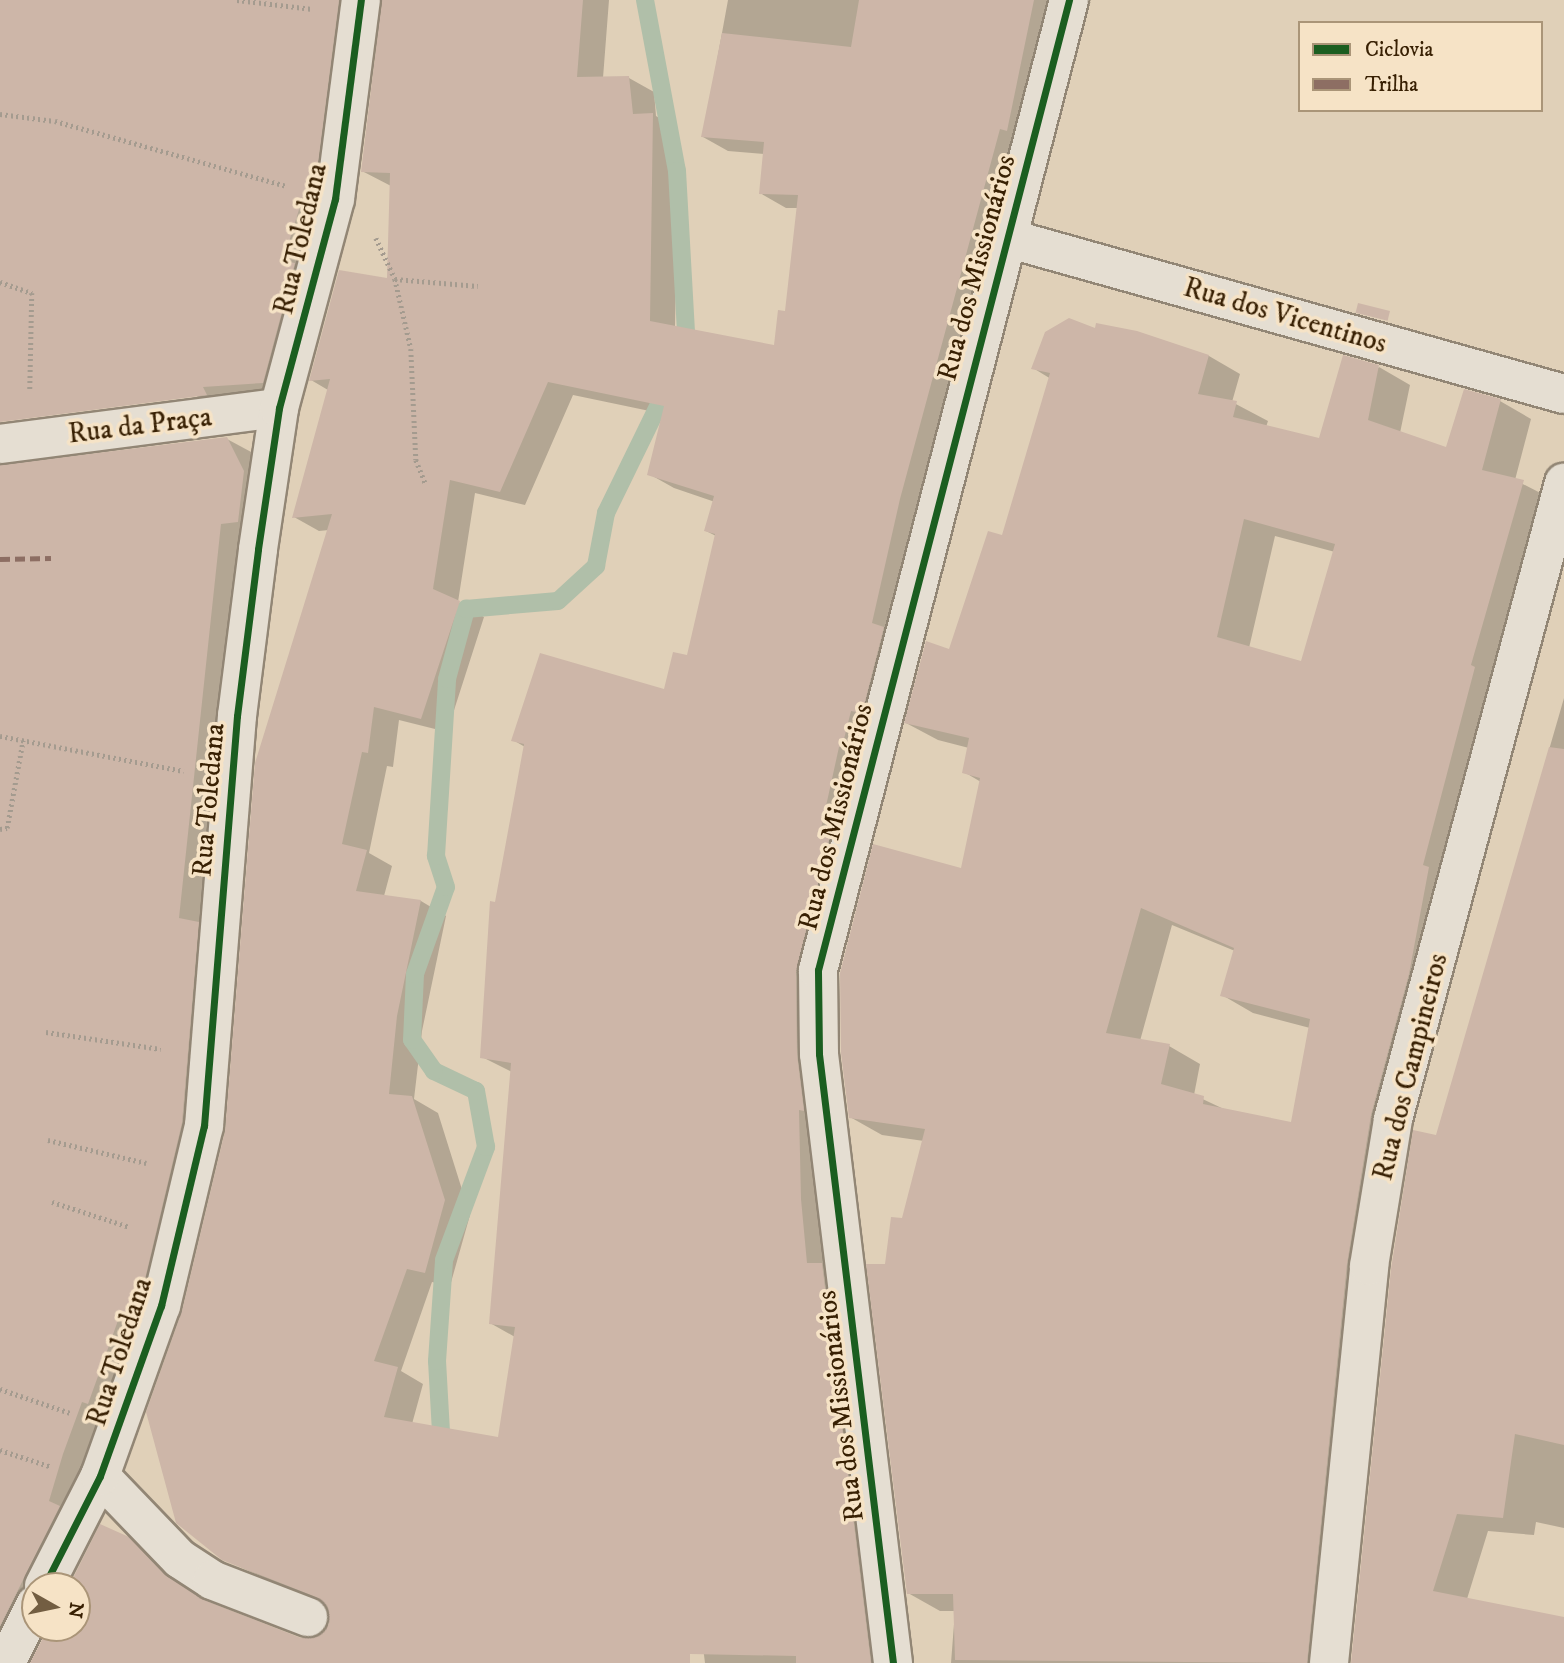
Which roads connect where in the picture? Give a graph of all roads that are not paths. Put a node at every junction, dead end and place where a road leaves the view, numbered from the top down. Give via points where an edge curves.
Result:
1 (1069, 0) edge
2 (360, 8) edge
3 (1007, 238) junction
4 (1564, 394) edge
5 (279, 408) junction
6 (0, 444) edge
7 (1564, 484) edge
8 (100, 1476) junction
9 (51, 1572) edge
10 (308, 1617) dead end
11 (21, 1633) edge
12 (6, 1663) edge
13 (893, 1663) edge
14 (1329, 1663) edge

1 - 3 street, Rua dos Missionários
2 - 5 street, Rua Toledana via 335,199
3 - 4 street, Rua dos Vicentinos
3 - 13 street, Rua dos Missionários via 818,970 819,1054
5 - 6 street, Rua da Praça
5 - 8 street, Rua Toledana via 237,716 204,1126 161,1306
7 - 14 street, Rua dos Campineiros via 1393,1119 1368,1266
8 - 9 street, Rua Toledana
8 - 10 street via 180,1559 212,1580
11 - 12 street

